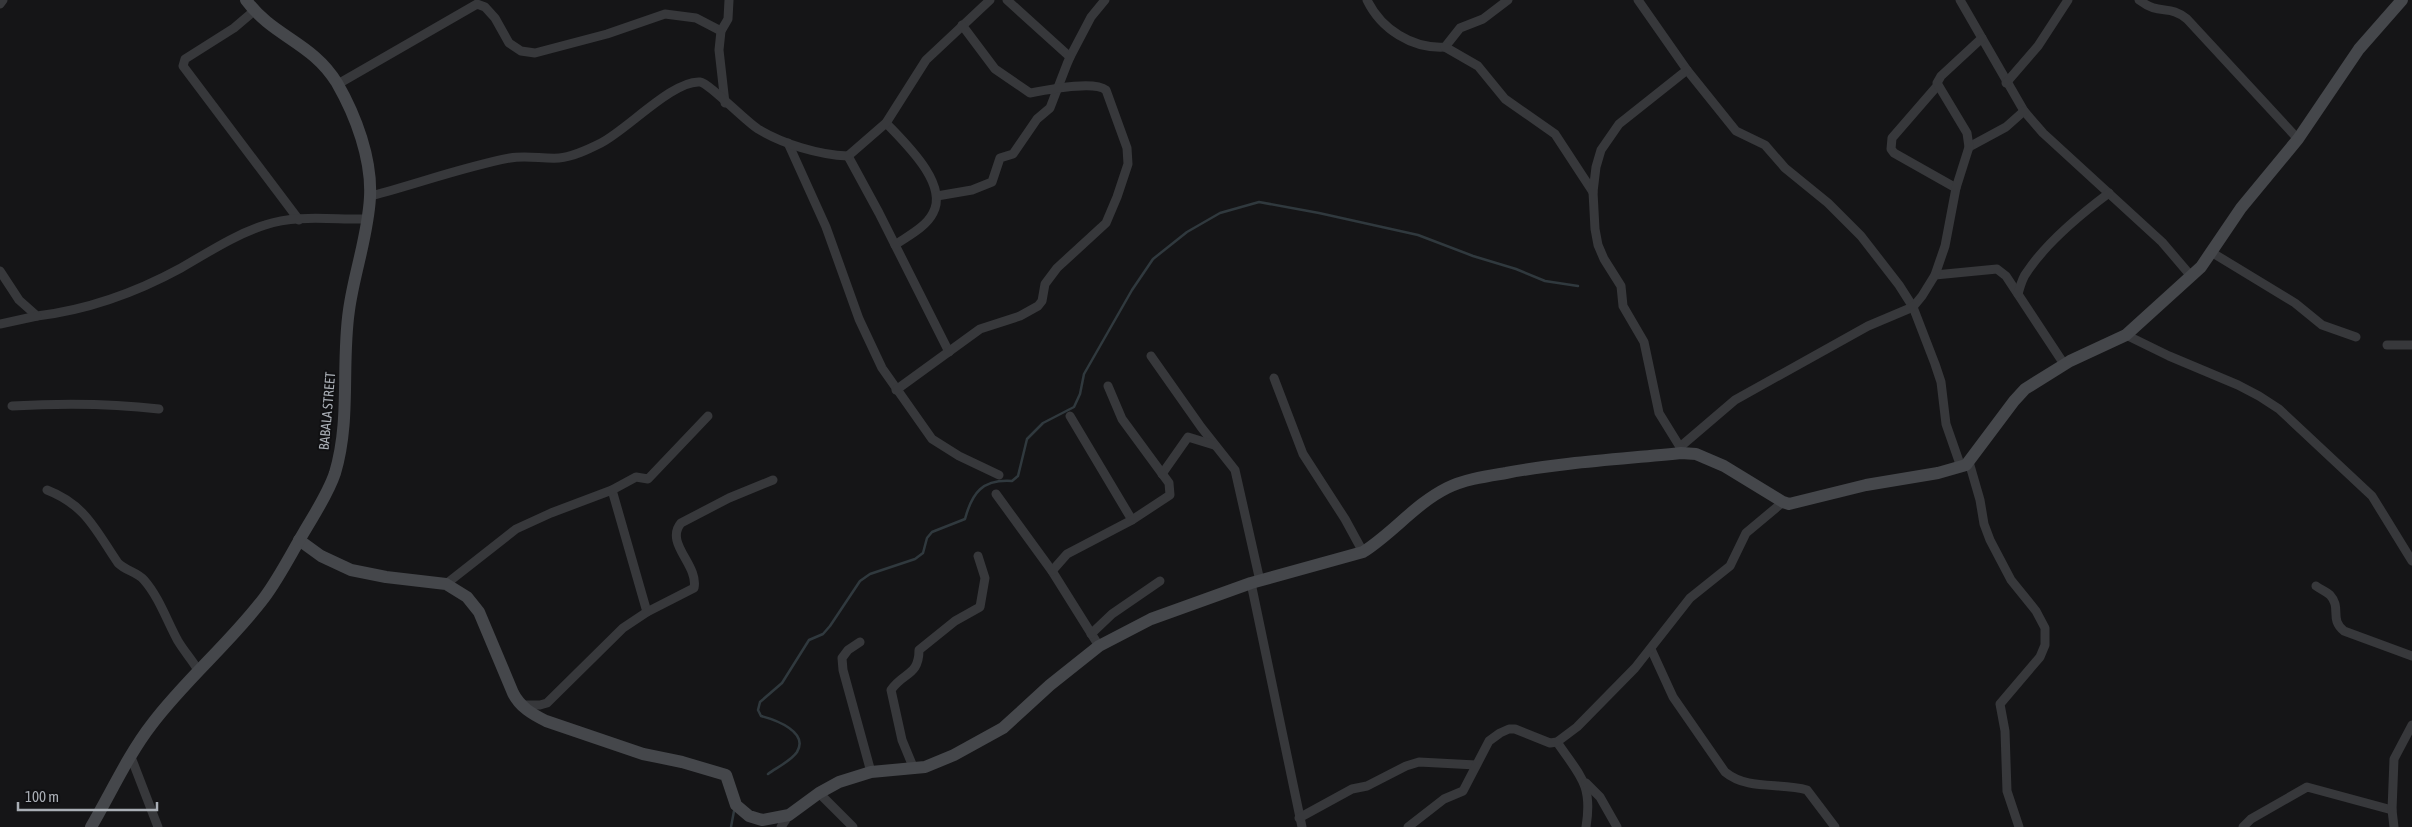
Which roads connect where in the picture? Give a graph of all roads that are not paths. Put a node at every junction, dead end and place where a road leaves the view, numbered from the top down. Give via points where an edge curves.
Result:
1 (3, 0) edge
2 (246, 0) edge
3 (729, 0) edge
4 (990, 0) edge
5 (1007, 0) edge
6 (1105, 0) edge
7 (1367, 0) edge
8 (1508, 0) edge
9 (1638, 0) edge
10 (1960, 0) edge
11 (2068, 0) edge
12 (2139, 0) edge
13 (2402, 0) edge
14 (0, 4) edge
15 (254, 11) junction
16 (962, 24) junction
17 (722, 31) junction
18 (1982, 38) junction
19 (1445, 47) junction
20 (1070, 57) junction
21 (1688, 70) junction
22 (2006, 83) junction
23 (338, 84) junction
24 (1938, 85) junction
25 (1058, 88) junction
26 (725, 103) junction
27 (2024, 111) junction
28 (886, 123) junction
29 (2298, 139) junction
30 (788, 143) junction
31 (1969, 147) junction
32 (848, 156) junction
33 (1956, 188) junction
34 (1593, 192) junction
35 (2109, 193) junction
36 (370, 196) junction
37 (936, 196) junction
38 (368, 219) junction
39 (299, 220) junction
40 (895, 245) junction
41 (2212, 252) junction
42 (0, 271) edge
43 (1935, 275) junction
44 (2191, 276) junction
45 (2018, 294) junction
46 (1913, 307) junction
47 (37, 316) junction
48 (0, 324) edge
49 (2126, 335) junction
50 (2356, 337) dead end
51 (2387, 345) dead end
52 (2412, 345) edge
53 (949, 352) junction
54 (1151, 356) dead end
55 (2064, 364) junction
56 (1274, 378) dead end
57 (1108, 386) dead end
58 (896, 390) junction
59 (12, 406) dead end
60 (159, 409) dead end
61 (708, 416) dead end
62 (1070, 416) dead end
63 (1216, 446) junction
64 (1681, 450) junction
65 (1965, 464) junction
66 (1162, 474) junction
67 (1000, 476) dead end
68 (773, 480) dead end
69 (47, 490) dead end
70 (612, 490) junction
71 (996, 494) dead end
72 (1783, 502) junction
73 (1132, 520) junction
74 (299, 540) junction
75 (1363, 552) junction
76 (978, 556) dead end
77 (2412, 561) edge
78 (1052, 571) junction
79 (1160, 581) dead end
80 (1255, 582) junction
81 (446, 584) junction
82 (2316, 586) dead end
83 (646, 612) junction
84 (1091, 634) junction
85 (860, 642) dead end
86 (1099, 646) junction
87 (1651, 649) junction
88 (2412, 656) edge
89 (198, 670) junction
90 (521, 705) junction
91 (2412, 724) edge
92 (1557, 742) junction
93 (131, 757) junction
94 (1476, 765) junction
95 (914, 769) junction
96 (871, 772) junction
97 (1586, 783) junction
98 (819, 793) junction
99 (2392, 810) junction
100 (789, 815) junction
101 (1300, 822) edge
102 (91, 827) edge
103 (158, 827) edge
104 (781, 827) edge
105 (853, 827) edge
106 (1408, 827) edge
107 (1586, 827) edge
108 (1617, 827) edge
109 (1835, 827) edge
110 (2019, 827) edge
111 (2244, 827) edge
112 (2394, 827) edge

1 - 14 street
2 - 15 street, BABALA STREET
3 - 17 street via 728,19
4 - 16 street
5 - 20 street
6 - 20 street via 1091,17
7 - 19 street via 1374,16 1395,33 1417,45
8 - 19 street via 1483,19 1460,28
9 - 21 street
10 - 18 street
11 - 22 street via 2038,46
12 - 29 street via 2159,11 2178,11
13 - 29 street via 2359,49
15 - 23 street, BABALA STREET via 267,24 309,50
15 - 39 street via 234,28 185,58 183,66
16 - 25 street via 995,69 1013,83 1030,93
16 - 28 street via 926,60
17 - 23 street via 696,18 665,14 535,53 521,51 509,43 485,7 477,4
17 - 26 street via 719,66
18 - 22 street
18 - 24 street via 1941,76
19 - 34 street via 1478,66 1505,99 1556,134
20 - 25 street
21 - 34 street via 1619,124 1601,150
21 - 46 street via 1736,131 1765,145 1784,168 1851,225
22 - 27 street
23 - 36 street, BABALA STREET via 363,140
24 - 31 street via 1967,133
24 - 33 street via 1892,138 1891,149
25 - 37 street via 1050,108 1037,119 1013,154 1000,158 992,182 972,190
25 - 53 street via 1096,86 1106,90 1126,148 1128,164 1117,197 1106,223 1072,251 1045,284 1038,306 1020,316 980,329
26 - 30 street via 759,129
26 - 36 street via 708,84 691,82 667,94 603,142 578,153 560,158 513,157
27 - 31 street via 1999,131
27 - 35 street via 2043,133
28 - 32 street
28 - 37 street via 924,168
29 - 41 street via 2241,208
30 - 32 street
30 - 58 street via 826,227 869,344
31 - 33 street
32 - 40 street
33 - 43 street via 1946,246
34 - 64 street via 1598,245 1621,286 1623,306 1644,342 1659,413
35 - 44 street via 2162,242
35 - 45 street via 2069,226 2034,263 2026,273
36 - 38 street, BABALA STREET
37 - 40 street via 933,214
38 - 39 street
38 - 74 street, BABALA STREET via 349,310 343,438 325,497
39 - 47 street via 267,224 248,231 135,289 89,306
40 - 53 street
41 - 44 street
41 - 50 street via 2295,303 2322,325
42 - 47 street via 19,300
43 - 45 street via 1997,269
43 - 46 street
44 - 49 street
45 - 55 street
46 - 64 street via 1868,326 1735,400
46 - 65 street via 1941,382 1946,424
47 - 48 street
49 - 55 street
49 - 77 street via 2238,385 2278,409 2372,496
51 - 52 street
53 - 58 street
54 - 63 street
55 - 65 street via 2025,389
56 - 75 street via 1302,454
57 - 66 street via 1122,419
58 - 67 street via 932,439
59 - 60 street via 77,402
61 - 70 street via 648,479 636,477
62 - 73 street
63 - 66 street via 1188,437
63 - 80 street via 1232,465 1239,481
64 - 72 street via 1724,466
64 - 75 street via 1531,468 1449,487 1423,502 1379,542
65 - 72 street via 1938,473 1866,485 1795,504
65 - 110 street via 1990,540 2011,580 2045,628 2045,646 2040,658 2000,704 2005,731 2006,790
66 - 73 street via 1169,483 1170,495
68 - 83 street via 680,522 675,537 691,566 694,588
69 - 89 street via 80,508 123,569 144,580
70 - 81 street via 516,530
70 - 83 street
71 - 78 street
72 - 87 street via 1746,533 1730,566 1690,598
73 - 78 street via 1067,554
74 - 81 street via 321,556 351,570
74 - 89 street, BABALA STREET via 264,597
75 - 80 street
76 - 95 street via 985,578 980,607 926,643 919,650 919,660 912,672 891,690 902,740
78 - 84 street
79 - 84 street via 1112,614
80 - 86 street via 1151,619
80 - 101 street
81 - 90 street via 474,604 505,678
82 - 88 street via 2330,595 2337,607 2337,626
83 - 90 street via 610,640 547,703
84 - 86 street
85 - 96 street via 842,658 843,670
86 - 95 street via 1003,728 954,755
87 - 92 street via 1613,692
87 - 109 street via 1673,697 1724,772 1734,780 1746,783 1807,790
89 - 93 street, BABALA STREET via 151,725
90 - 100 street via 546,721 574,731 643,754 726,775 736,805 749,816 762,820
91 - 99 street via 2394,759
92 - 94 street via 1550,743 1509,729 1489,741
92 - 97 street
93 - 102 street, BABALA STREET
93 - 103 street
94 - 101 street via 1419,762 1406,766 1367,786 1352,788
94 - 106 street via 1463,790 1444,799
95 - 96 street
96 - 98 street via 839,782
97 - 107 street via 1589,806
97 - 108 street via 1600,797
98 - 100 street
98 - 105 street
99 - 111 street via 2307,788 2251,819
99 - 112 street
100 - 104 street

